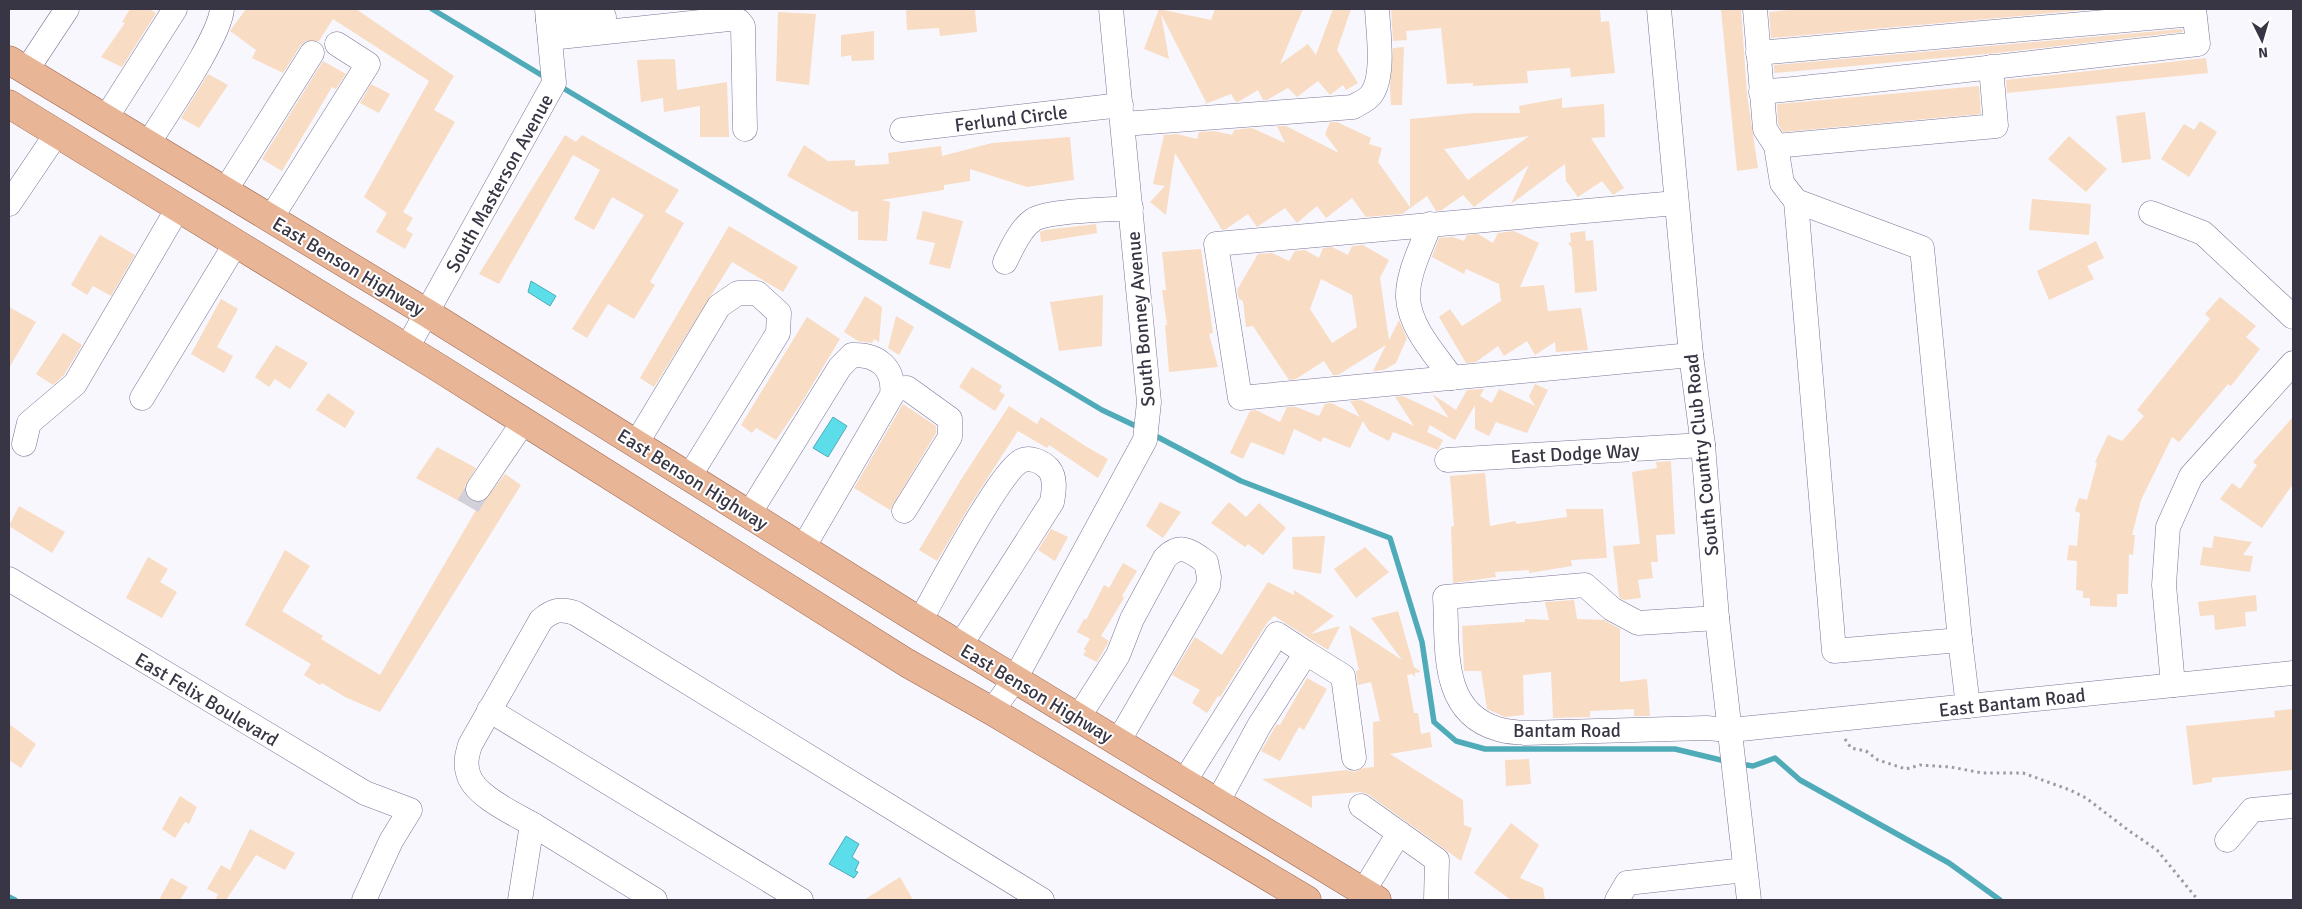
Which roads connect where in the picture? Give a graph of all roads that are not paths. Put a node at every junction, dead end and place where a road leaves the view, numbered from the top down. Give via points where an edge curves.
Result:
1 (67, 9) edge
2 (175, 9) edge
3 (222, 9) edge
4 (1111, 9) edge
5 (1377, 9) edge
6 (1659, 9) edge
7 (1755, 9) edge
8 (2194, 11) edge
9 (549, 23) edge
10 (337, 44) dead end
11 (312, 53) dead end
12 (1758, 53) junction
13 (18, 66) edge
14 (1991, 67) junction
15 (1761, 92) junction
16 (9, 104) edge
17 (1122, 114) junction
18 (106, 118) junction
19 (745, 129) dead end
20 (902, 130) dead end
21 (56, 134) junction
22 (148, 144) junction
23 (1776, 146) junction
24 (225, 191) junction
25 (1796, 201) junction
26 (1676, 202) junction
27 (9, 204) edge
28 (178, 208) junction
29 (1130, 208) junction
30 (2152, 213) dead end
31 (271, 218) junction
32 (1430, 224) junction
33 (236, 243) junction
34 (1005, 262) dead end
35 (427, 313) junction
36 (2293, 318) edge
37 (407, 348) junction
38 (1691, 355) junction
39 (2293, 363) edge
40 (1452, 378) junction
41 (893, 389) junction
42 (142, 398) dead end
43 (524, 422) junction
44 (24, 444) dead end
45 (636, 444) junction
46 (1703, 445) junction
47 (1447, 460) dead end
48 (689, 477) junction
49 (478, 489) tunnel mouth
50 (904, 511) dead end
51 (749, 514) junction
52 (804, 548) junction
53 (9, 579) edge
54 (1717, 618) junction
55 (920, 621) junction
56 (1960, 640) junction
57 (960, 646) junction
58 (1306, 653) junction
59 (2293, 672) edge
60 (1015, 678) junction
61 (2173, 685) junction
62 (1968, 706) junction
63 (489, 710) junction
64 (992, 711) junction
65 (1078, 718) junction
66 (1731, 730) junction
67 (1118, 742) junction
68 (1354, 758) dead end
69 (1184, 782) junction
70 (1217, 803) junction
71 (1361, 806) dead end
72 (2293, 806) edge
73 (532, 824) junction
74 (1398, 833) junction
75 (2227, 840) dead end
76 (1745, 870) junction
77 (1370, 896) edge
78 (364, 900) edge
79 (521, 900) edge
80 (655, 900) edge
81 (801, 900) edge
82 (1042, 900) edge
83 (1307, 900) edge
84 (1436, 900) edge
85 (1617, 900) edge
86 (1748, 900) edge

1 - 13 street
2 - 18 street
3 - 22 street via 220,22 207,46
4 - 17 street, South Bonney Avenue
5 - 17 street, Ferlund Circle via 1380,67 1376,84 1370,96 1353,107
6 - 26 street, South Country Club Road
7 - 12 street
8 - 12 street
8 - 14 street via 2198,44
9 - 19 street via 638,14 641,29 729,19 739,21 742,26
9 - 35 street, South Masterson Avenue via 554,83
10 - 31 street via 368,64
11 - 24 street
12 - 15 street
13 - 18 main road, East Benson Highway
14 - 15 street via 1914,78
14 - 23 street via 1996,126
15 - 23 street via 1765,129
16 - 21 main road, East Benson Highway
17 - 20 street, Ferlund Circle
17 - 29 street, South Bonney Avenue
18 - 22 main road, East Benson Highway
21 - 27 street
21 - 28 main road, East Benson Highway
22 - 24 main road, East Benson Highway
23 - 25 street via 1782,183
24 - 31 main road, East Benson Highway
25 - 56 street via 1922,248
25 - 56 street via 1834,651
26 - 32 street
26 - 38 street, South Country Club Road
28 - 33 main road, East Benson Highway
28 - 44 street via 74,384 29,423
29 - 34 street via 1034,219 1021,232
29 - 60 street, South Bonney Avenue via 1148,402 1145,440
30 - 36 street via 2203,233
31 - 35 main road, East Benson Highway
32 - 40 street via 1408,297 1415,324
32 - 40 street via 1216,244 1240,398
33 - 37 main road, East Benson Highway
33 - 42 street
35 - 37 street, South Masterson Avenue
35 - 45 main road, East Benson Highway
37 - 43 main road, East Benson Highway
38 - 40 street
38 - 46 street, South Country Club Road
39 - 61 street via 2191,476 2168,528 2164,586
41 - 50 street via 907,388 950,420 950,438
41 - 51 street via 890,375 881,361 867,354 852,355 840,367
41 - 52 street
43 - 49 street
43 - 64 main road, East Benson Highway via 907,662
45 - 48 main road, East Benson Highway
45 - 48 street via 719,306 738,293 757,292 779,313 778,334
46 - 47 street, East Dodge Way
46 - 54 street, South Country Club Road
48 - 51 main road, East Benson Highway
51 - 52 main road, East Benson Highway
52 - 55 main road, East Benson Highway
53 - 78 street, East Felix Boulevard via 364,793 410,810 391,841
54 - 66 street, South Country Club Road
54 - 66 street, Bantam Road via 1638,623 1612,609 1585,585 1445,598 1450,679 1456,696 1475,716 1498,730 1525,733
55 - 57 main road, East Benson Highway
55 - 57 street via 1013,466 1023,459 1035,460 1048,468 1054,478 1052,502
56 - 62 street
57 - 60 main road, East Benson Highway
58 - 68 street via 1343,676
58 - 69 street via 1277,634
58 - 70 street via 1259,726
59 - 61 street, East Bantam Road
60 - 64 street, South Bonney Avenue
60 - 65 main road, East Benson Highway
61 - 62 street, East Bantam Road
62 - 66 street, East Bantam Road
63 - 73 street via 470,746 466,760 468,774 484,794
63 - 81 street
63 - 82 street via 541,620 550,612 562,609 575,613
64 - 83 main road, East Benson Highway
65 - 67 main road, East Benson Highway
65 - 67 street via 1118,655 1132,619 1165,558 1171,552 1189,550 1206,562 1208,586
66 - 76 street, South Country Club Road
67 - 69 main road, East Benson Highway
69 - 70 main road, East Benson Highway
70 - 77 main road, East Benson Highway
71 - 74 street
72 - 75 street via 2252,810
73 - 79 street
73 - 80 street
74 - 77 street
74 - 84 street via 1437,860
76 - 85 street via 1627,883
76 - 86 street, South Country Club Road

